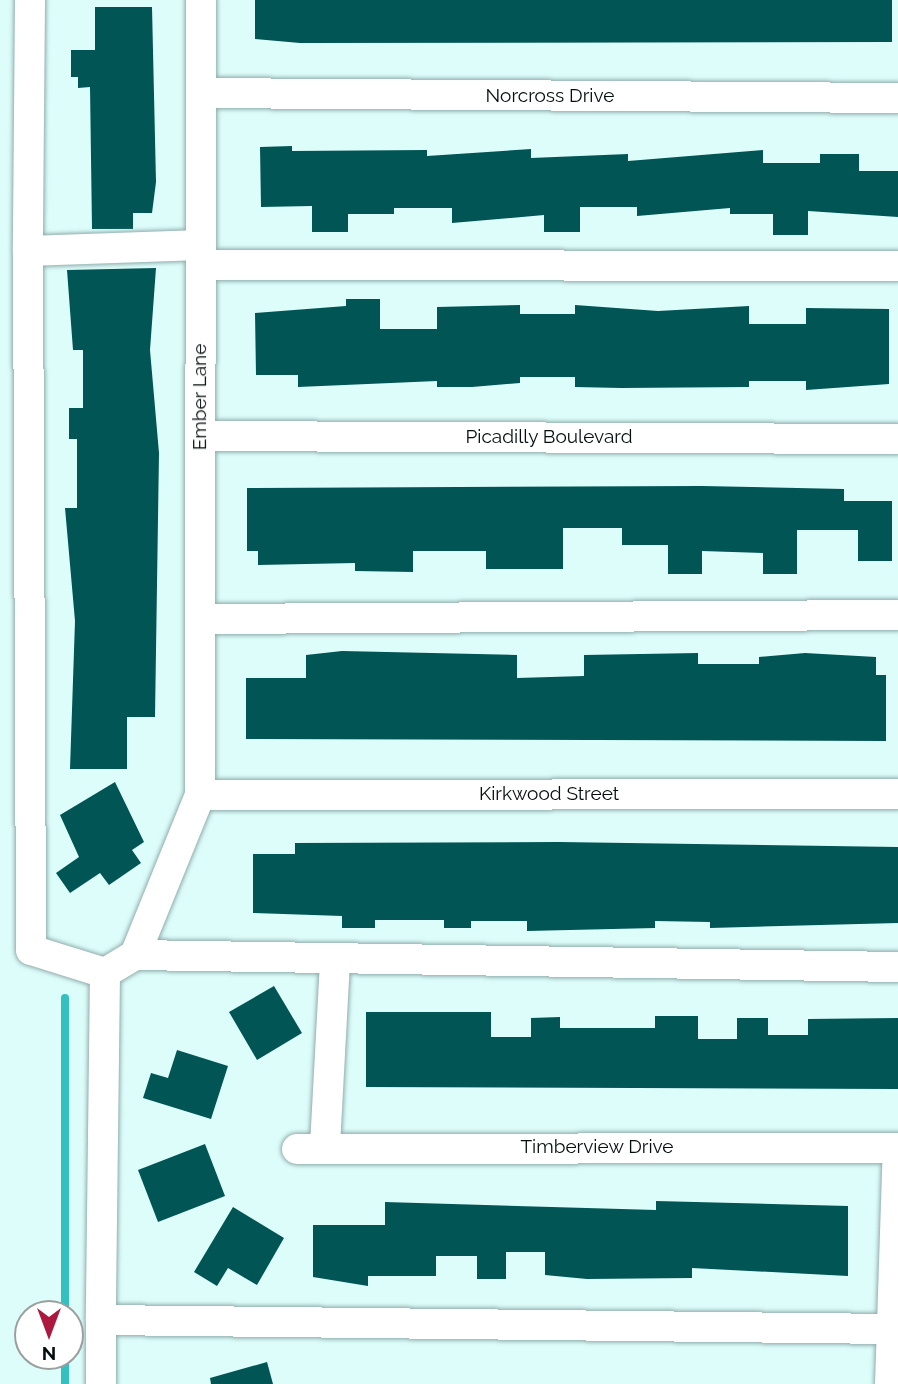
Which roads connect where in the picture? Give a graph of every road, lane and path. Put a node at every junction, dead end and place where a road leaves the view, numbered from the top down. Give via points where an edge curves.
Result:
1 (30, 0) edge
2 (201, 0) edge
3 (201, 93) junction
4 (898, 98) edge
5 (28, 251) junction
6 (201, 255) junction
7 (898, 266) edge
8 (200, 436) junction
9 (898, 439) edge
10 (898, 615) edge
11 (200, 619) junction
12 (898, 794) edge
13 (200, 795) junction
14 (135, 955) junction
15 (335, 961) junction
16 (898, 967) edge
17 (105, 973) junction
18 (898, 1148) edge
19 (101, 1320) junction
20 (895, 1329) edge
21 (102, 1384) edge
22 (890, 1384) edge

1 - 5 street
2 - 3 street, Ember Lane
3 - 4 street, Norcross Drive
3 - 6 street, Ember Lane
5 - 6 street
5 - 17 street via 31,950
6 - 7 street
6 - 8 street, Ember Lane
8 - 9 street, Picadilly Boulevard
8 - 11 street, Ember Lane
10 - 11 street
11 - 13 street, Ember Lane
12 - 13 street, Kirkwood Street
13 - 14 street
14 - 15 street
14 - 17 street
15 - 16 street
15 - 18 street, Timberview Drive via 311,1148
17 - 19 street
18 - 20 street
19 - 20 street
19 - 21 street
20 - 22 street

